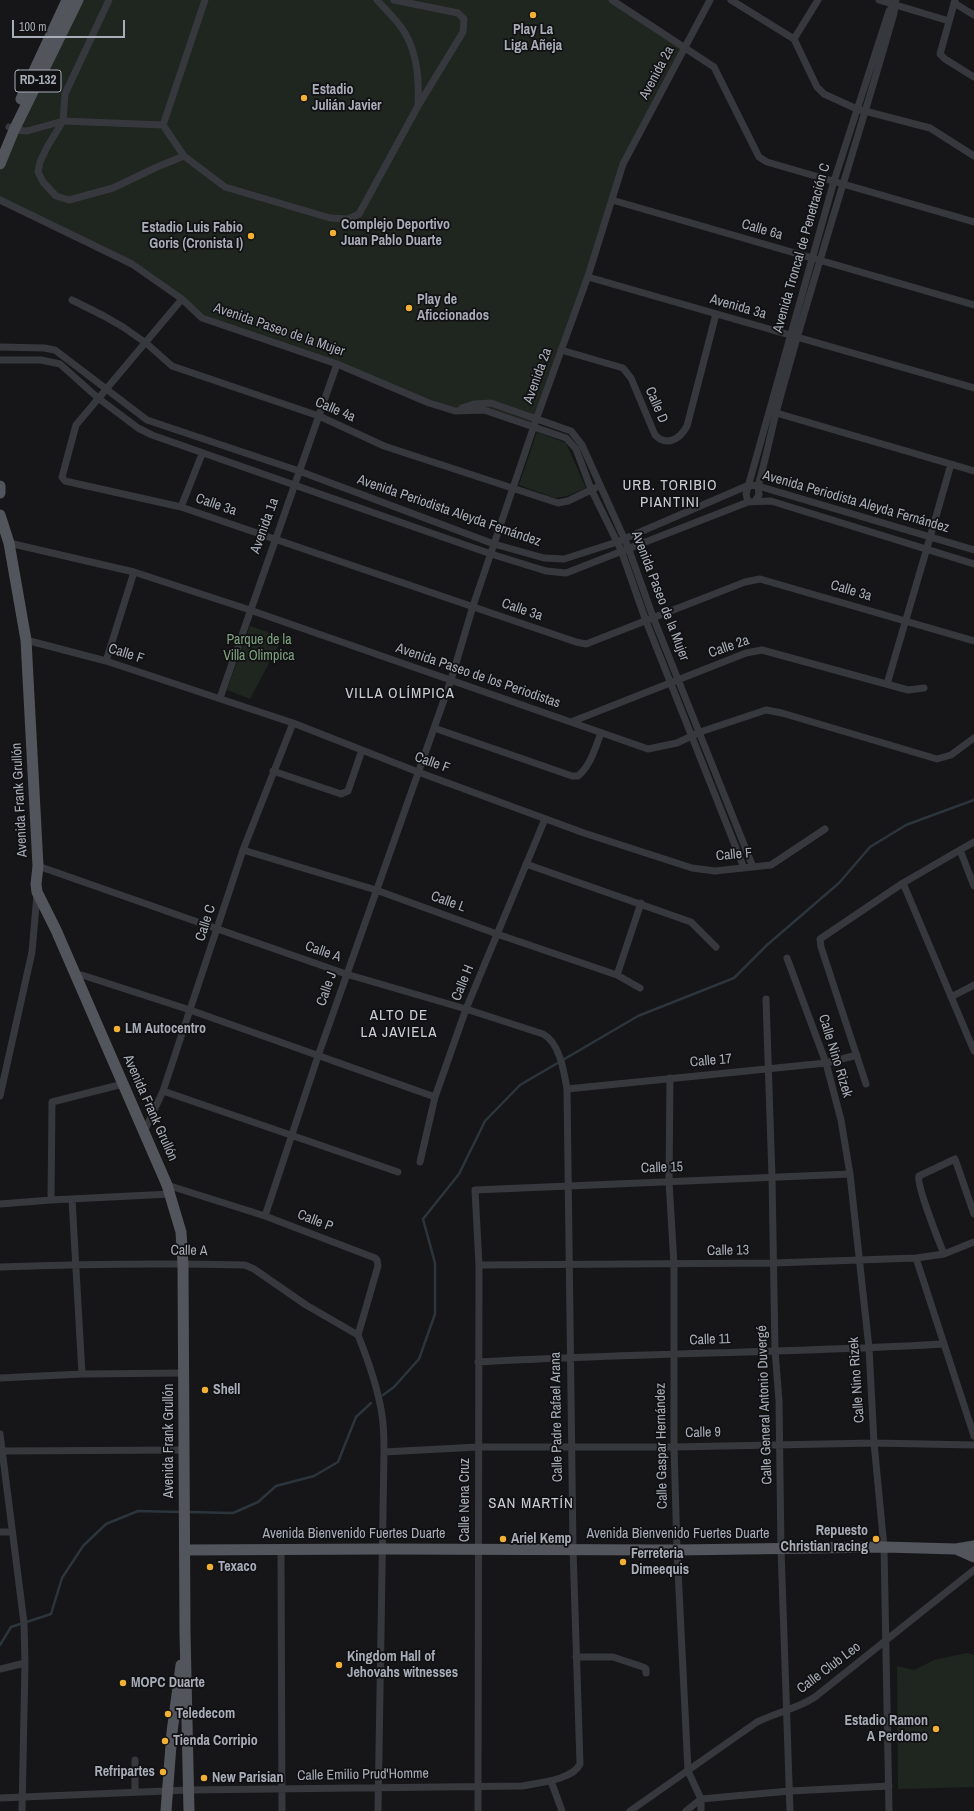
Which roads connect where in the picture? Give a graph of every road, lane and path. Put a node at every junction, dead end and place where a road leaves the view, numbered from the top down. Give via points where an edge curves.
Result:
1 (67, 0) edge
2 (78, 0) edge
3 (109, 0) edge
4 (203, 0) edge
5 (376, 0) edge
6 (394, 0) edge
7 (612, 0) edge
8 (710, 0) edge
9 (731, 0) edge
10 (818, 0) edge
11 (879, 0) edge
12 (954, 1) edge
13 (895, 2) edge
14 (974, 15) edge
15 (949, 20) junction
16 (794, 38) junction
17 (685, 48) junction
18 (974, 77) edge
19 (418, 106) junction
20 (857, 109) junction
21 (866, 112) junction
22 (63, 121) junction
23 (163, 125) junction
24 (11, 128) junction
25 (0, 145) edge
26 (184, 156) junction
27 (974, 156) edge
28 (0, 164) edge
29 (834, 181) junction
30 (843, 183) junction
31 (0, 200) edge
32 (612, 200) junction
33 (974, 222) edge
34 (812, 258) junction
35 (820, 261) junction
36 (588, 277) junction
37 (182, 299) junction
38 (72, 300) dead end
39 (974, 306) edge
40 (716, 314) junction
41 (790, 335) junction
42 (798, 337) junction
43 (146, 343) junction
44 (0, 347) edge
45 (561, 350) junction
46 (0, 360) edge
47 (337, 364) junction
48 (974, 388) edge
49 (107, 389) junction
50 (98, 398) junction
51 (769, 411) junction
52 (776, 413) junction
53 (319, 416) junction
54 (534, 423) junction
55 (202, 454) junction
56 (951, 464) junction
57 (299, 471) junction
58 (974, 471) edge
59 (294, 485) junction
60 (749, 485) junction
61 (0, 486) edge
62 (600, 486) junction
63 (758, 486) junction
64 (591, 489) junction
65 (512, 490) junction
66 (0, 493) edge
67 (751, 501) junction
68 (181, 507) junction
69 (0, 515) edge
70 (930, 538) junction
71 (274, 539) junction
72 (624, 539) junction
73 (617, 542) junction
74 (9, 543) junction
75 (494, 544) junction
76 (628, 548) junction
77 (928, 548) junction
78 (621, 550) junction
79 (974, 550) edge
80 (491, 554) junction
81 (974, 564) edge
82 (134, 572) junction
83 (473, 606) junction
84 (250, 610) junction
85 (653, 617) junction
86 (646, 621) junction
87 (906, 621) junction
88 (26, 640) junction
89 (974, 641) edge
90 (106, 661) junction
91 (451, 680) junction
92 (679, 680) junction
93 (671, 683) junction
94 (887, 684) junction
95 (924, 688) dead end
96 (220, 698) junction
97 (571, 722) junction
98 (292, 723) junction
99 (434, 728) junction
100 (700, 732) junction
101 (601, 733) junction
102 (692, 736) junction
103 (974, 738) edge
104 (362, 750) junction
105 (273, 771) junction
106 (418, 772) junction
107 (545, 819) junction
108 (825, 829) dead end
109 (974, 842) edge
110 (243, 850) junction
111 (960, 850) junction
112 (526, 864) junction
113 (38, 866) junction
114 (753, 867) junction
115 (744, 868) junction
116 (903, 883) junction
117 (974, 886) edge
118 (376, 890) junction
119 (37, 892) junction
120 (641, 903) junction
121 (218, 929) junction
122 (497, 934) junction
123 (716, 948) dead end
124 (787, 958) dead end
125 (346, 974) junction
126 (75, 975) junction
127 (617, 975) junction
128 (974, 985) edge
129 (640, 988) dead end
130 (951, 997) junction
131 (766, 998) dead end
132 (466, 1008) junction
133 (190, 1010) junction
134 (974, 1051) edge
135 (318, 1056) junction
136 (857, 1056) junction
137 (826, 1063) junction
138 (768, 1069) junction
139 (670, 1078) junction
140 (123, 1084) junction
141 (866, 1084) dead end
142 (567, 1089) junction
143 (163, 1090) junction
144 (0, 1096) edge
145 (435, 1098) junction
146 (144, 1132) junction
147 (292, 1134) junction
148 (420, 1162) dead end
149 (398, 1172) dead end
150 (850, 1174) junction
151 (772, 1177) junction
152 (669, 1181) junction
153 (567, 1186) junction
154 (168, 1189) junction
155 (475, 1190) joint
156 (72, 1199) junction
157 (51, 1200) junction
158 (0, 1204) edge
159 (974, 1214) edge
160 (265, 1216) junction
161 (974, 1242) edge
162 (944, 1254) junction
163 (916, 1258) junction
164 (859, 1259) junction
165 (774, 1263) junction
166 (76, 1264) junction
167 (183, 1264) junction
168 (569, 1264) junction
169 (674, 1264) junction
170 (479, 1265) junction
171 (0, 1267) edge
172 (358, 1335) junction
173 (944, 1344) junction
174 (869, 1348) junction
175 (775, 1350) junction
176 (674, 1354) junction
177 (569, 1357) junction
178 (478, 1362) junction
179 (184, 1373) junction
180 (82, 1374) junction
181 (0, 1378) edge
182 (0, 1434) edge
183 (974, 1436) edge
184 (874, 1443) junction
185 (780, 1444) junction
186 (974, 1445) edge
187 (571, 1446) junction
188 (478, 1447) junction
189 (674, 1447) junction
190 (183, 1450) junction
191 (2, 1451) junction
192 (384, 1452) junction
193 (2, 1478) edge
194 (0, 1532) edge
195 (12, 1532) junction
196 (974, 1546) edge
197 (884, 1547) junction
198 (281, 1549) junction
199 (382, 1549) junction
200 (478, 1549) junction
201 (573, 1549) junction
202 (780, 1549) junction
203 (956, 1549) junction
204 (185, 1550) junction
205 (677, 1550) junction
206 (974, 1556) edge
207 (974, 1570) edge
208 (185, 1633) junction
209 (886, 1641) junction
210 (576, 1657) junction
211 (24, 1663) junction
212 (0, 1669) edge
213 (646, 1673) dead end
214 (787, 1711) junction
215 (135, 1760) dead end
216 (578, 1768) joint
217 (688, 1771) junction
218 (551, 1781) junction
219 (478, 1785) junction
220 (889, 1786) junction
221 (379, 1788) junction
222 (189, 1790) junction
223 (283, 1790) junction
224 (168, 1791) junction
225 (790, 1791) junction
226 (134, 1792) junction
227 (22, 1797) junction
228 (0, 1798) edge
229 (701, 1799) junction
230 (22, 1811) edge
231 (166, 1811) edge
232 (189, 1811) edge
233 (282, 1811) edge
234 (378, 1811) edge
235 (478, 1811) edge
236 (562, 1811) edge
237 (630, 1811) edge
238 (686, 1811) edge
239 (701, 1811) edge
240 (790, 1811) edge
241 (889, 1811) edge

1 - 24 main road, RD-132
2 - 24 main road, RD-132
3 - 22 street via 66,94
4 - 23 street
5 - 19 street via 405,32 415,57 419,82
6 - 19 street via 458,13 464,20 463,32
7 - 17 street
8 - 17 street, Avenida 2a
9 - 16 street
10 - 16 street
11 - 13 street
12 - 14 street
12 - 15 street
13 - 15 street
13 - 20 street, Avenida Troncal de Penetración C via 889,11
13 - 21 street, Avenida Troncal de Penetración C
15 - 18 street via 940,54
16 - 20 street via 817,87 824,94
17 - 29 street via 714,66 759,157 767,162
17 - 32 street, Avenida 2a via 623,164
19 - 26 street via 359,214 348,219 330,218 226,187
20 - 21 street
20 - 29 street, Avenida Troncal de Penetración C
21 - 27 street via 930,128
21 - 30 street, Avenida Troncal de Penetración C
22 - 23 street
22 - 24 street via 27,130
22 - 26 street via 46,147 38,172 42,182 56,196 63,199 69,200 113,188
23 - 26 street
24 - 25 main road, RD-132
24 - 28 main road, RD-132
29 - 30 street
29 - 34 street, Avenida Troncal de Penetración C
30 - 33 street
30 - 35 street, Avenida Troncal de Penetración C
31 - 37 street, Avenida Paseo de la Mujer via 132,264
32 - 34 street, Calle 6a
32 - 36 street, Avenida 2a
34 - 35 street, Calle 6a
34 - 41 street, Avenida Troncal de Penetración C
35 - 39 street, Calle 6a
35 - 42 street, Avenida Troncal de Penetración C
36 - 40 street, Avenida 3a
36 - 45 street, Avenida 2a
37 - 43 street
37 - 47 street, Avenida Paseo de la Mujer via 202,318
38 - 43 street, Calle 4a via 104,316
40 - 41 street, Avenida 3a
40 - 45 street, Calle D via 687,426 681,436 669,441 659,440 655,435 631,378 623,368
41 - 42 street, Avenida 3a
41 - 51 street, Avenida Troncal de Penetración C
42 - 48 street, Avenida 3a
42 - 52 street, Avenida Troncal de Penetración C
43 - 49 street
43 - 53 street, Calle 4a via 172,366
44 - 49 street, Avenida Periodista Aleyda Fernández via 55,350
45 - 54 street, Avenida 2a
46 - 50 street, Avenida Periodista Aleyda Fernández via 41,360 60,364
47 - 53 street, Avenida 1a
47 - 54 street, Avenida Paseo de la Mujer via 454,411 474,404 491,403
49 - 50 street
49 - 57 street, Avenida Periodista Aleyda Fernández via 147,420
50 - 55 street, Avenida Periodista Aleyda Fernández via 144,431
50 - 68 street, Calle 3a via 76,425 62,477 65,481
51 - 52 street
51 - 60 street, Avenida Troncal de Penetración C
52 - 56 street
52 - 63 street, Avenida Troncal de Penetración C
53 - 57 street, Avenida 1a
53 - 65 street, Calle 4a via 384,446
54 - 62 street, Avenida Paseo de la Mujer via 571,431 582,445
54 - 64 street, Avenida Paseo de la Mujer via 566,438 576,449
54 - 65 street, Avenida 2a
55 - 59 street, Avenida Periodista Aleyda Fernández
55 - 68 street
56 - 58 street
56 - 70 street
57 - 59 street, Avenida 1a
57 - 75 street, Avenida Periodista Aleyda Fernández
59 - 71 street, Avenida 1a
59 - 80 street, Avenida Periodista Aleyda Fernández
60 - 63 street, Avenida Periodista Aleyda Fernández
60 - 67 street, Avenida Troncal de Penetración C via 746,494
60 - 72 street, Avenida Periodista Aleyda Fernández
61 - 66 main road
62 - 64 street, Calle 4a
62 - 72 street, Avenida Paseo de la Mujer
63 - 67 street, Avenida Troncal de Penetración C via 759,494
63 - 70 street, Avenida Periodista Aleyda Fernández
64 - 65 street, Calle 4a via 568,501 558,503
64 - 73 street, Avenida Paseo de la Mujer
65 - 75 street, Avenida 2a
67 - 76 street, Avenida Periodista Aleyda Fernández
67 - 77 street, Avenida Periodista Aleyda Fernández via 772,501
68 - 71 street, Calle 3a
69 - 74 main road, Avenida Frank Grullón
70 - 77 street
70 - 79 street, Avenida Periodista Aleyda Fernández
71 - 83 street, Calle 3a
71 - 84 street, Avenida 1a
72 - 73 street, Avenida Periodista Aleyda Fernández
72 - 76 street, Avenida Paseo de la Mujer
73 - 75 street, Avenida Periodista Aleyda Fernández via 555,560
73 - 78 street, Avenida Paseo de la Mujer
74 - 82 street, Avenida Paseo de los Periodistas
74 - 88 main road, Avenida Frank Grullón
75 - 80 street, Avenida 2a
76 - 78 street, Avenida Periodista Aleyda Fernández
76 - 85 street, Avenida Paseo de la Mujer
77 - 81 street, Avenida Periodista Aleyda Fernández
77 - 87 street
78 - 80 street, Avenida Periodista Aleyda Fernández via 561,573
78 - 86 street, Avenida Paseo de la Mujer
80 - 83 street, Avenida 2a
82 - 84 street, Avenida Paseo de los Periodistas
82 - 90 street
83 - 86 street, Calle 3a via 586,644
83 - 91 street, Avenida 2a
84 - 91 street, Avenida Paseo de los Periodistas
84 - 96 street, Avenida 1a
85 - 86 street, Calle 3a
85 - 87 street, Calle 3a via 745,582 760,579
85 - 92 street, Avenida Paseo de la Mujer
86 - 93 street, Avenida Paseo de la Mujer
87 - 89 street, Calle 3a
87 - 94 street
88 - 90 street, Calle F
88 - 113 main road, Avenida Frank Grullón
90 - 96 street, Calle F
91 - 97 street, Avenida Paseo de los Periodistas
91 - 99 street, Avenida 2a
92 - 93 street, Calle 2a
92 - 94 street, Calle 2a via 746,653 762,650
92 - 100 street, Avenida Paseo de la Mujer
93 - 97 street, Calle 2a
93 - 102 street, Avenida Paseo de la Mujer
94 - 95 street, Calle 2a via 908,690
96 - 98 street, Calle F
97 - 101 street, Avenida Paseo de los Periodistas
98 - 104 street, Calle F
98 - 105 street, Calle C
99 - 101 street via 572,776 578,776 584,771
99 - 106 street, Avenida 2a
100 - 102 street, Avenida Paseo de los Periodistas
100 - 103 street, Avenida Paseo de los Periodistas via 766,710 937,759 951,755
100 - 114 street, Avenida Paseo de la Mujer
101 - 102 street, Avenida Paseo de los Periodistas via 648,749 677,744
102 - 115 street, Avenida Paseo de la Mujer
104 - 105 street via 348,792 345,794
104 - 106 street, Calle F
105 - 110 street, Calle C
106 - 107 street, Calle F
106 - 118 street, Calle J
107 - 112 street, Calle H
107 - 115 street, Calle F via 692,868 715,871
108 - 114 street, Calle F via 771,865
109 - 111 street
110 - 118 street, Calle L
110 - 121 street, Calle C
111 - 116 street
111 - 117 street
112 - 120 street
112 - 122 street, Calle H
113 - 119 main road, Avenida Frank Grullón
113 - 121 street, Calle A
114 - 115 street, Calle F
116 - 130 street
116 - 136 street via 820,939
118 - 122 street, Calle L
118 - 125 street, Calle J
119 - 126 main road, Avenida Frank Grullón
119 - 144 street via 32,952
120 - 123 street via 691,922
120 - 127 street
121 - 125 street, Calle A
121 - 133 street, Calle C
122 - 127 street, Calle L
122 - 132 street, Calle H
124 - 137 street, Calle Nino Rizek
125 - 132 street, Calle A
125 - 135 street, Calle J
126 - 133 street via 82,975
126 - 140 main road, Avenida Frank Grullón
127 - 129 street, Calle L
128 - 130 street
130 - 134 street
131 - 138 street, Calle General Antonio Duvergé
132 - 142 street, Calle A via 543,1034 550,1039 563,1066
132 - 145 street, Calle H
133 - 135 street
133 - 143 street, Calle C
135 - 145 street
135 - 147 street, Calle J
136 - 137 street, Calle 17
136 - 141 street
137 - 138 street, Calle 17
137 - 150 street, Calle Nino Rizek via 841,1120
138 - 139 street, Calle 17
138 - 151 street, Calle General Antonio Duvergé
139 - 142 street, Calle 17
139 - 152 street, Calle Gaspar Hernández
140 - 146 main road, Avenida Frank Grullón
140 - 157 street via 52,1102
142 - 153 street, Calle Padre Rafael Arana
143 - 146 street, Calle C
143 - 147 street
145 - 148 street, Calle H
146 - 154 main road, Avenida Frank Grullón
147 - 149 street
147 - 160 street, Calle J
150 - 151 street, Calle 15
150 - 164 street, Calle Nino Rizek
151 - 152 street, Calle 15
151 - 165 street, Calle General Antonio Duvergé
152 - 153 street, Calle 15
152 - 169 street, Calle Gaspar Hernández
153 - 155 street, Calle 15
153 - 168 street, Calle Padre Rafael Arana
154 - 156 street
154 - 160 street, Calle P
154 - 167 main road, Avenida Frank Grullón via 181,1232
155 - 170 street, Calle Nena Cruz
156 - 157 street
156 - 166 street
157 - 158 street
159 - 162 street via 955,1159 919,1176 922,1194
160 - 172 street, Calle P via 377,1260 378,1266
161 - 162 street, Calle 13
162 - 163 street, Calle 13
163 - 164 street, Calle 13
163 - 173 street
164 - 165 street, Calle 13
164 - 174 street, Calle Nino Rizek
165 - 169 street, Calle 13
165 - 175 street, Calle General Antonio Duvergé
166 - 167 street, Calle A
166 - 171 street, Calle A
166 - 180 street
167 - 172 street, Calle A via 250,1266 306,1305
167 - 179 main road, Avenida Frank Grullón
168 - 169 street, Calle 13
168 - 170 street, Calle 13
168 - 177 street, Calle Padre Rafael Arana
169 - 176 street, Calle Gaspar Hernández
170 - 178 street, Calle Nena Cruz
172 - 192 street via 379,1401
173 - 174 street, Calle 11
173 - 183 street
174 - 175 street, Calle 11
174 - 184 street, Calle Nino Rizek
175 - 176 street, Calle 11
175 - 185 street, Calle General Antonio Duvergé
176 - 177 street, Calle 11
176 - 189 street, Calle Gaspar Hernández
177 - 178 street, Calle 11
177 - 187 street, Calle Padre Rafael Arana
178 - 188 street, Calle Nena Cruz
179 - 180 street
179 - 190 main road, Avenida Frank Grullón
180 - 181 street
182 - 191 street
184 - 185 street, Calle 9
184 - 186 street, Calle 9
184 - 197 street, Calle Nino Rizek
185 - 189 street, Calle 9
185 - 202 street, Calle General Antonio Duvergé
187 - 188 street, Calle 9
187 - 189 street, Calle 9
187 - 201 street, Calle Padre Rafael Arana
188 - 192 street, Calle 9
188 - 200 street, Calle Nena Cruz
189 - 205 street, Calle Gaspar Hernández
190 - 191 street
190 - 204 main road, Avenida Frank Grullón
191 - 193 street
192 - 199 street
193 - 195 street
194 - 195 street
195 - 211 street via 24,1623
196 - 203 main road, Avenida Bienvenido Fuertes Duarte
197 - 202 main road, Avenida Bienvenido Fuertes Duarte
197 - 203 main road, Avenida Bienvenido Fuertes Duarte
197 - 209 street, Calle Nino Rizek
198 - 199 main road, Avenida Bienvenido Fuertes Duarte
198 - 204 main road, Avenida Bienvenido Fuertes Duarte
198 - 223 street
199 - 200 main road, Avenida Bienvenido Fuertes Duarte
199 - 221 street
200 - 201 main road, Avenida Bienvenido Fuertes Duarte
200 - 219 street, Calle Nena Cruz
201 - 205 main road, Avenida Bienvenido Fuertes Duarte
201 - 210 street, Calle Padre Rafael Arana
202 - 205 main road, Avenida Bienvenido Fuertes Duarte
202 - 214 street, Calle General Antonio Duvergé
203 - 206 main road, Avenida Bienvenido Fuertes Duarte
204 - 208 main road, Avenida Frank Grullón
205 - 217 street, Calle Gaspar Hernández
207 - 209 street, Calle Club Leo
208 - 222 main road
208 - 224 main road via 172,1732
209 - 214 street, Calle Club Leo via 816,1697
209 - 220 street, Calle Nino Rizek
210 - 213 street via 612,1658 643,1667
210 - 216 street, Calle Padre Rafael Arana via 580,1764
211 - 212 street
211 - 227 street
214 - 217 street, Calle Club Leo via 757,1722
214 - 225 street, Calle General Antonio Duvergé
215 - 226 street
216 - 218 street, Calle Emilio Prud'Homme
217 - 229 street, Calle Gaspar Hernández
217 - 237 street, Calle Club Leo
218 - 219 street, Calle Emilio Prud'Homme via 522,1786
218 - 236 street
219 - 221 street, Calle Emilio Prud'Homme
219 - 235 street, Calle Nena Cruz
220 - 225 street
220 - 241 street, Calle Nino Rizek
221 - 223 street, Calle Emilio Prud'Homme
221 - 234 street
222 - 223 street, Calle Emilio Prud'Homme
222 - 224 street, Calle Emilio Prud'Homme
222 - 232 main road
223 - 233 street
224 - 226 street, Calle Emilio Prud'Homme
224 - 231 main road
225 - 229 street
225 - 240 street, Calle General Antonio Duvergé
226 - 227 street, Calle Emilio Prud'Homme
227 - 228 street, Calle Emilio Prud'Homme
227 - 230 street
229 - 238 street
229 - 239 street, Calle Gaspar Hernández

